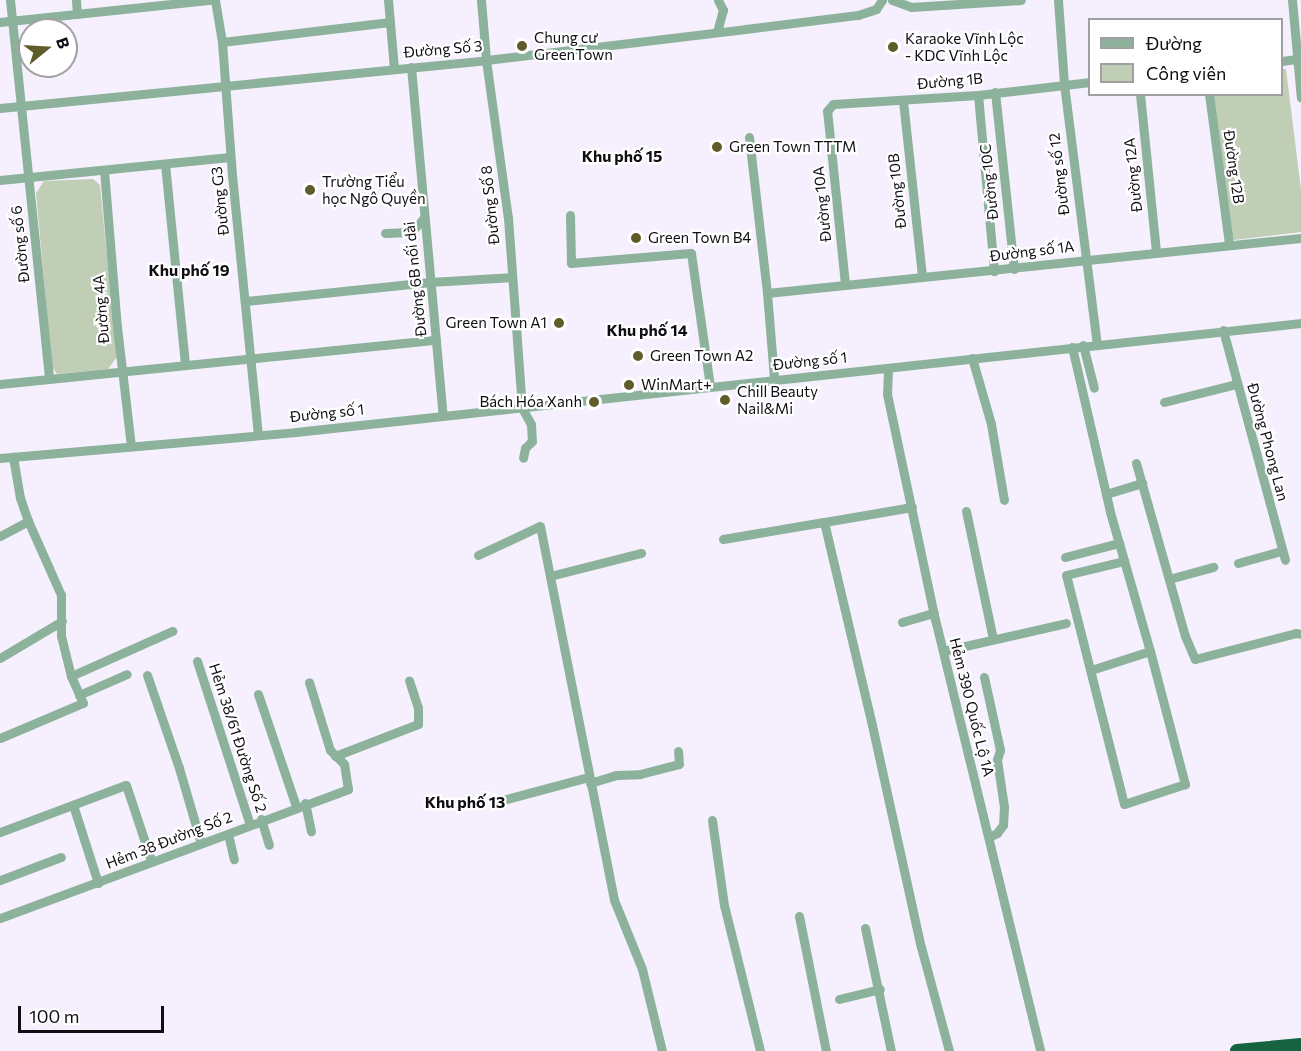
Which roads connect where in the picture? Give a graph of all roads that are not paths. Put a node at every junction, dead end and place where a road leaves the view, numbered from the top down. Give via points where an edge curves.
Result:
1 (10, 0) edge
2 (76, 0) edge
3 (213, 0) edge
4 (388, 0) edge
5 (481, 0) edge
6 (718, 0) edge
7 (882, 0) edge
8 (892, 0) edge
9 (1021, 0) edge
10 (1058, 0) edge
11 (1292, 0) edge
12 (142, 4) edge
13 (77, 14) junction
14 (12, 21) junction
15 (0, 22) edge
16 (390, 22) junction
17 (717, 32) junction
18 (222, 42) junction
19 (1297, 59) junction
20 (486, 60) junction
21 (1283, 61) edge
22 (411, 67) junction
23 (394, 68) junction
24 (1088, 82) edge
25 (1064, 84) junction
26 (225, 88) junction
27 (995, 92) junction
28 (978, 95) junction
29 (1140, 96) edge
30 (1209, 96) edge
31 (1301, 98) edge
32 (903, 101) junction
33 (21, 107) junction
34 (0, 108) edge
35 (829, 122) joint
36 (748, 137) dead end
37 (230, 157) junction
38 (165, 164) junction
39 (104, 170) junction
40 (27, 178) junction
41 (0, 180) edge
42 (570, 215) dead end
43 (424, 218) junction
44 (385, 232) dead end
45 (1301, 238) edge
46 (1229, 244) junction
47 (1156, 252) junction
48 (1084, 259) junction
49 (1014, 269) junction
50 (994, 271) junction
51 (512, 278) junction
52 (922, 278) junction
53 (430, 282) junction
54 (845, 284) junction
55 (767, 293) junction
56 (246, 301) junction
57 (1301, 323) edge
58 (1223, 330) junction
59 (436, 340) junction
60 (1097, 344) junction
61 (1083, 345) junction
62 (1072, 347) junction
63 (972, 358) junction
64 (250, 360) junction
65 (184, 365) junction
66 (888, 368) junction
67 (123, 372) junction
68 (50, 379) junction
69 (774, 380) junction
70 (0, 384) edge
71 (1237, 384) junction
72 (711, 387) junction
73 (1094, 388) dead end
74 (1164, 402) dead end
75 (522, 408) junction
76 (443, 416) junction
77 (258, 434) junction
78 (131, 446) junction
79 (13, 457) junction
80 (0, 458) edge
81 (522, 458) dead end
82 (1136, 463) dead end
83 (1142, 483) junction
84 (1106, 494) junction
85 (1004, 500) dead end
86 (912, 507) junction
87 (966, 512) dead end
88 (28, 521) junction
89 (824, 522) junction
90 (0, 536) edge
91 (723, 540) dead end
92 (1119, 543) junction
93 (1281, 550) junction
94 (641, 553) dead end
95 (478, 555) dead end
96 (1065, 557) dead end
97 (1285, 560) dead end
98 (1124, 561) junction
99 (1238, 563) dead end
100 (1213, 567) dead end
101 (550, 576) junction
102 (1169, 579) junction
103 (934, 613) junction
104 (62, 621) junction
105 (902, 622) dead end
106 (1066, 623) dead end
107 (171, 631) dead end
108 (1301, 634) edge
109 (993, 639) junction
110 (943, 651) junction
111 (1150, 651) junction
112 (0, 658) edge
113 (197, 661) dead end
114 (1090, 670) junction
115 (127, 674) dead end
116 (147, 675) dead end
117 (71, 676) junction
118 (984, 677) dead end
119 (409, 680) dead end
120 (309, 682) dead end
121 (79, 694) junction
122 (258, 694) dead end
123 (0, 738) edge
124 (678, 751) dead end
125 (335, 756) junction
126 (589, 780) junction
127 (503, 800) dead end
128 (300, 804) junction
129 (73, 805) junction
130 (261, 819) junction
131 (712, 820) dead end
132 (250, 825) junction
133 (311, 831) dead end
134 (0, 832) edge
135 (228, 834) junction
136 (988, 837) junction
137 (201, 843) junction
138 (269, 846) dead end
139 (62, 857) dead end
140 (234, 859) dead end
141 (151, 860) junction
142 (0, 880) edge
143 (98, 883) junction
144 (799, 916) dead end
145 (0, 918) edge
146 (865, 928) dead end
147 (880, 989) junction
148 (838, 999) dead end
149 (1301, 1045) edge
150 (662, 1051) edge
151 (760, 1051) edge
152 (826, 1051) edge
153 (891, 1051) edge
154 (949, 1051) edge
155 (1040, 1051) edge
156 (1237, 1051) edge

1 - 14 street, Đường số 6
2 - 13 street
3 - 12 street
3 - 18 street, Đường G3
4 - 16 street
5 - 20 street, Đường Số 8
6 - 17 street via 723,10
7 - 17 street, Đường Số 3 via 876,9 858,15
8 - 9 street via 911,7
10 - 25 street, Đường số 12
11 - 19 street
12 - 13 street
13 - 14 street
14 - 15 street
14 - 33 street, Đường số 6
16 - 18 street
16 - 23 street
17 - 20 street, Đường Số 3
18 - 26 street, Đường G3
19 - 21 street
19 - 31 street
20 - 22 street, Đường Số 3
20 - 51 street, Đường Số 8 via 508,218
22 - 23 street, Đường Số 3
22 - 43 street, Đường 6B nối dài
23 - 26 street, Đường Số 3
24 - 25 street, Đường 1B
25 - 27 street, Đường 1B
25 - 48 street, Đường số 12
26 - 33 street, Đường Số 3
26 - 37 street, Đường G3
27 - 28 street, Đường 1B
27 - 49 street, Đường 10C
28 - 32 street, Đường 1B
28 - 50 street
29 - 47 street, Đường 12A
30 - 46 street, Đường 12B
32 - 35 street, Đường 1B via 833,104 827,111
32 - 52 street, Đường 10B
33 - 34 street, Đường Số 3
33 - 40 street, Đường số 6
35 - 54 street, Đường 10A
36 - 55 street
37 - 38 street
37 - 56 street, Đường G3
38 - 39 street
38 - 65 street
39 - 40 street
39 - 67 street, Đường 4A
40 - 41 street
40 - 68 street, Đường số 6
42 - 72 street via 571,262 691,253
43 - 44 street via 411,232
43 - 53 street, Đường 6B nối dài
45 - 46 street, Đường số 1A
46 - 47 street, Đường số 1A
47 - 48 street, Đường số 1A
48 - 49 street, Đường số 1A
48 - 60 street, Đường số 12
49 - 50 street, Đường số 1A
50 - 52 street, Đường số 1A
51 - 53 street
51 - 75 street, Đường Số 8
52 - 54 street, Đường số 1A
53 - 56 street
53 - 59 street, Đường 6B nối dài
54 - 55 street, Đường số 1A
55 - 69 street
56 - 64 street, Đường G3
57 - 58 street, Đường số 1
58 - 60 street, Đường số 1
58 - 71 street, Đường Phong Lan
59 - 64 street
59 - 76 street, Đường 6B nối dài
60 - 61 street, Đường số 1
61 - 62 street, Đường số 1
61 - 73 street
62 - 63 street, Đường số 1
62 - 84 street
63 - 66 street, Đường số 1
63 - 85 street via 991,424
64 - 65 street
64 - 77 street, Đường G3
65 - 67 street
66 - 69 street, Đường số 1
66 - 86 street, Hẻm 390 Quốc Lộ 1A via 887,394
67 - 68 street
67 - 78 street, Đường 4A
68 - 70 street
69 - 72 street, Đường số 1
71 - 74 street
71 - 93 street, Đường Phong Lan
72 - 75 street, Đường số 1
75 - 76 street, Đường số 1
75 - 81 street, Đường Số 8 via 531,424 532,441
76 - 77 street, Đường số 1
77 - 78 street, Đường số 1
78 - 79 street, Đường số 1
79 - 80 street, Đường số 1
79 - 88 street
82 - 83 street
83 - 84 street
83 - 102 street
84 - 92 street
86 - 89 street
86 - 103 street, Hẻm 390 Quốc Lộ 1A
87 - 109 street
88 - 90 street
88 - 104 street via 61,595
89 - 91 street
89 - 154 street via 918,935
92 - 96 street
92 - 98 street
93 - 97 street, Đường Phong Lan
93 - 99 street
94 - 101 street
95 - 101 street via 540,526
98 - 111 street
98 - 114 street via 1066,575
100 - 102 street
101 - 126 street
102 - 108 street via 1185,636 1196,659
103 - 105 street
103 - 110 street, Hẻm 390 Quốc Lộ 1A
104 - 112 street
104 - 117 street via 61,636
106 - 109 street
107 - 117 street
109 - 110 street
110 - 136 street, Hẻm 390 Quốc Lộ 1A
111 - 114 street
111 - 114 street via 1185,784 1124,804
113 - 132 street, Hẻm 38/61 Đường Số 2
115 - 121 street
116 - 137 street
117 - 121 street
118 - 136 street via 1000,750 997,760 1004,807 1003,825
119 - 125 street via 418,708 418,724
120 - 125 street
121 - 123 street via 83,703
122 - 128 street
124 - 126 street via 679,764 640,774
125 - 128 street, Hẻm 38 Đường Số 2 via 344,764 348,789
126 - 127 street
126 - 150 street via 614,900 642,969
128 - 130 street, Hẻm 38 Đường Số 2
128 - 133 street
129 - 134 street
129 - 141 street via 126,785
129 - 143 street
130 - 132 street, Hẻm 38 Đường Số 2
130 - 138 street
131 - 151 street via 724,905
132 - 135 street, Hẻm 38 Đường Số 2
135 - 137 street, Hẻm 38 Đường Số 2
135 - 140 street
136 - 155 street, Hẻm 390 Quốc Lộ 1A
137 - 141 street, Hẻm 38 Đường Số 2
139 - 142 street
141 - 143 street, Hẻm 38 Đường Số 2
143 - 145 street, Hẻm 38 Đường Số 2
144 - 152 street
146 - 147 street
147 - 148 street
147 - 153 street
149 - 156 highway

